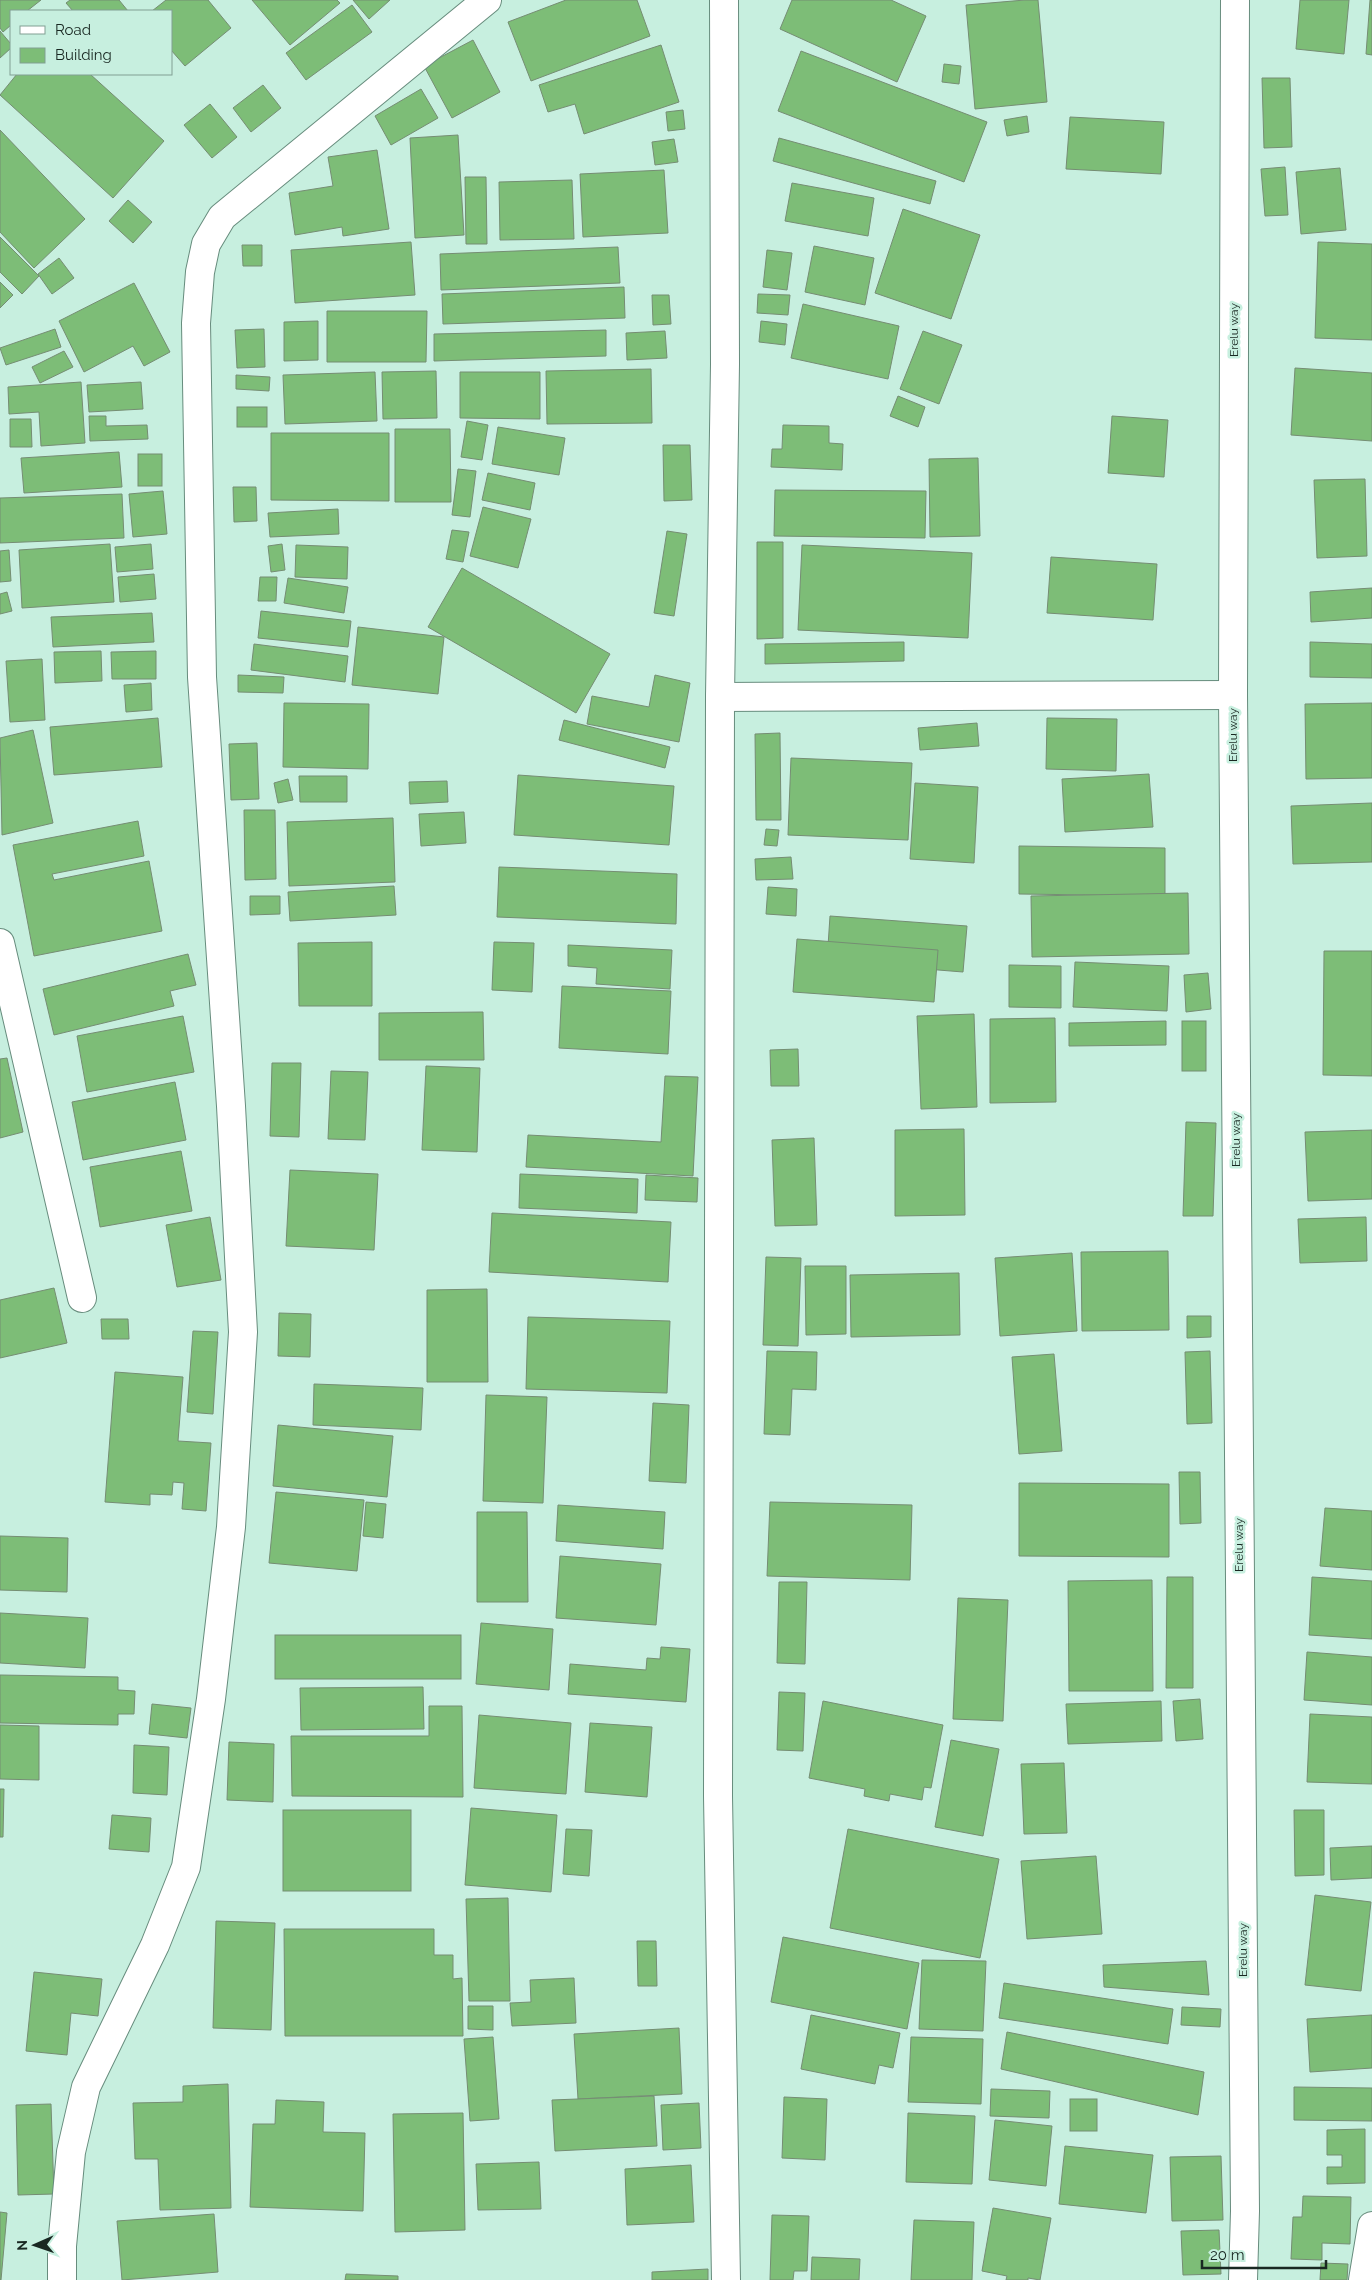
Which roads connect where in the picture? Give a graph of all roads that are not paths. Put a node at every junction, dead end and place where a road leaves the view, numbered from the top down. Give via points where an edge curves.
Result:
1 (487, 0) edge
2 (724, 0) edge
3 (1235, 0) edge
4 (1233, 695) junction
5 (720, 697) junction
6 (0, 943) edge
7 (82, 1298) dead end
8 (1372, 2226) edge
9 (62, 2280) edge
10 (726, 2280) edge
11 (1243, 2280) edge
12 (1363, 2280) edge

1 - 9 street via 222,217 206,244 200,272 196,323 202,677 243,1332 231,1527 211,1699 186,1867 155,1945 86,2086 71,2152
2 - 5 street via 725,364
3 - 4 street, Erelu way
4 - 5 street
4 - 11 street, Erelu way
5 - 10 street via 718,1796
6 - 7 street
8 - 12 street

